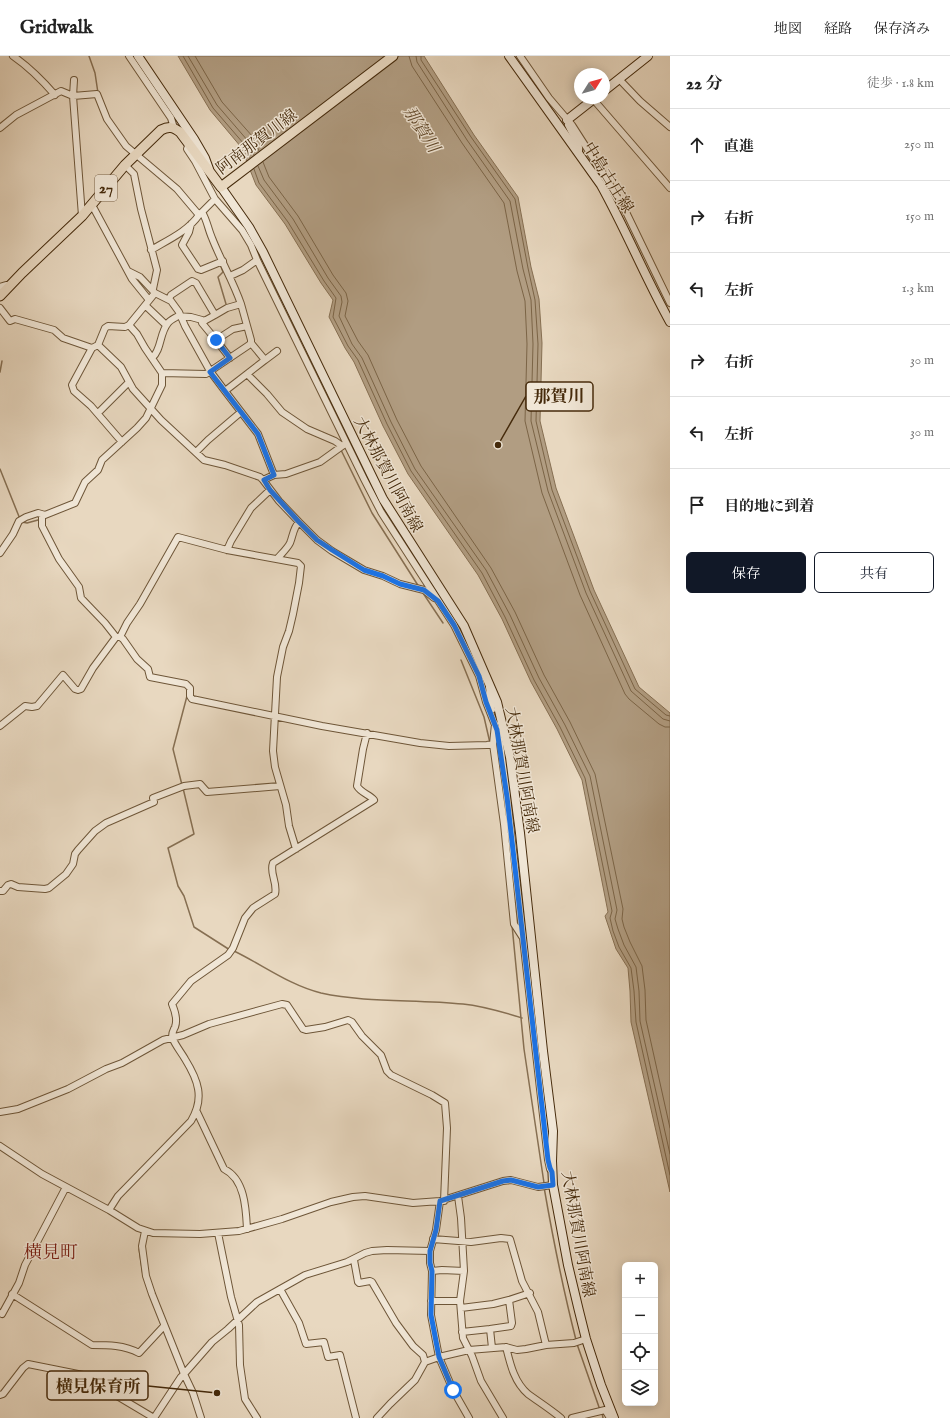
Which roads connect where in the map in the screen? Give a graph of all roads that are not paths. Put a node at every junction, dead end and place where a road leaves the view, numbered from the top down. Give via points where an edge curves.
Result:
1 (13, 56) edge
2 (129, 56) edge
3 (138, 56) edge
4 (393, 56) edge
5 (509, 56) edge
6 (520, 56) edge
7 (648, 56) edge
8 (619, 79) junction
9 (74, 80) dead end
10 (610, 86) edge
11 (55, 95) junction
12 (73, 96) junction
13 (588, 104) edge
14 (598, 104) edge
15 (567, 120) junction
16 (670, 127) edge
17 (0, 128) edge
18 (174, 128) junction
19 (192, 142) junction
20 (579, 153) junction
21 (136, 154) junction
22 (125, 165) junction
23 (223, 186) junction
24 (670, 188) edge
25 (215, 199) junction
26 (92, 205) junction
27 (201, 213) junction
28 (82, 216) junction
29 (191, 224) junction
30 (151, 250) junction
31 (257, 260) junction
32 (222, 261) junction
33 (128, 271) junction
34 (230, 276) junction
35 (5, 286) edge
36 (154, 291) junction
37 (0, 296) edge
38 (169, 299) junction
39 (148, 303) junction
40 (670, 303) edge
41 (241, 304) junction
42 (0, 308) edge
43 (215, 315) junction
44 (182, 316) junction
45 (202, 320) junction
46 (670, 322) edge
47 (129, 325) junction
48 (166, 325) junction
49 (247, 326) junction
50 (216, 340) junction
51 (251, 343) junction
52 (95, 346) junction
53 (277, 352) dead end
54 (152, 358) junction
55 (230, 358) junction
56 (265, 360) junction
57 (210, 372) junction
58 (162, 373) junction
59 (247, 374) junction
60 (128, 383) junction
61 (224, 391) junction
62 (151, 409) junction
63 (241, 412) junction
64 (98, 413) junction
65 (122, 442) junction
66 (344, 445) junction
67 (196, 452) junction
68 (274, 475) junction
69 (264, 480) junction
70 (270, 490) junction
71 (42, 515) junction
72 (299, 522) junction
73 (227, 550) junction
74 (0, 553) edge
75 (278, 559) junction
76 (438, 601) junction
77 (118, 637) junction
78 (490, 684) junction
79 (274, 715) junction
80 (494, 720) junction
81 (0, 726) edge
82 (367, 733) junction
83 (494, 744) junction
84 (280, 786) junction
85 (296, 849) junction
86 (0, 891) edge
87 (523, 938) junction
88 (172, 1037) junction
89 (0, 1112) edge
90 (197, 1112) junction
91 (0, 1146) edge
92 (552, 1172) junction
93 (551, 1185) junction
94 (66, 1187) junction
95 (458, 1196) junction
96 (442, 1201) junction
97 (109, 1210) junction
98 (247, 1229) junction
99 (145, 1231) junction
100 (218, 1233) junction
101 (433, 1239) junction
102 (462, 1241) junction
103 (430, 1251) junction
104 (354, 1260) junction
105 (432, 1271) junction
106 (464, 1271) junction
107 (280, 1289) junction
108 (530, 1293) junction
109 (12, 1294) junction
110 (509, 1300) junction
111 (431, 1301) junction
112 (460, 1304) junction
113 (0, 1313) edge
114 (238, 1320) junction
115 (164, 1326) junction
116 (490, 1329) junction
117 (462, 1332) junction
118 (586, 1339) junction
119 (546, 1345) junction
120 (506, 1347) junction
121 (492, 1348) junction
122 (469, 1350) junction
123 (439, 1357) junction
124 (426, 1362) junction
125 (183, 1375) junction
126 (0, 1395) edge
127 (599, 1415) edge
128 (154, 1418) edge
129 (201, 1418) edge
130 (257, 1418) edge
131 (356, 1418) edge
132 (377, 1418) edge
133 (469, 1418) edge
134 (503, 1418) edge
135 (561, 1418) edge
136 (572, 1418) edge
137 (610, 1418) edge
138 (614, 1418) edge

1 - 11 street via 39,76
2 - 18 street via 171,118
3 - 19 main road
4 - 23 main road, 阿南那賀川線
5 - 20 main road, 中島古庄線
6 - 15 street
7 - 8 main road
8 - 10 main road
8 - 16 street
9 - 12 street
11 - 12 street via 61,91
11 - 17 street via 16,115
12 - 21 street via 97,94 117,133 126,146
12 - 28 street
13 - 15 main road
14 - 24 street
15 - 20 street via 579,146
15 - 40 street via 626,212
18 - 19 main road, 阿南那賀川線
18 - 21 main road, 27 via 167,127 161,130
19 - 23 main road, 阿南那賀川線 via 210,172
19 - 25 street via 187,148
20 - 46 main road, 中島古庄線 via 614,208
21 - 22 main road, 27
21 - 27 street
22 - 26 main road, 27
22 - 30 street via 134,174
23 - 78 main road, 大林那賀川阿南線 via 260,245 383,499 464,626
25 - 27 street
25 - 31 street via 242,230
26 - 28 main road, 27
26 - 33 street
27 - 29 street
27 - 32 street
28 - 35 main road, 27
29 - 30 street
29 - 32 street via 182,245 198,269
30 - 36 street via 156,270
31 - 34 street
31 - 66 street
32 - 34 street
33 - 36 street via 140,277
33 - 39 street
34 - 41 street
35 - 37 main road, 27
36 - 38 street
36 - 39 street
38 - 43 street via 192,281 196,283
38 - 44 street
39 - 47 street
39 - 48 street
41 - 43 street
41 - 49 street
42 - 52 street via 10,321 16,319 54,330 63,338
43 - 45 street
44 - 45 street
44 - 48 street
44 - 57 street
45 - 50 street
47 - 52 street via 108,326
47 - 54 street
48 - 54 street via 159,348
49 - 50 street via 233,329
49 - 51 street
50 - 55 street
51 - 55 street
51 - 56 street
52 - 60 street via 121,367
52 - 64 street via 72,385 74,391
53 - 56 street
54 - 58 street
55 - 57 street
56 - 59 street
57 - 58 street
57 - 61 street
58 - 62 street via 162,384
59 - 61 street
59 - 66 street via 282,412 307,429
60 - 62 street
60 - 64 street
61 - 63 street
62 - 65 street via 146,418
62 - 67 street
63 - 67 street
63 - 68 street via 258,434
64 - 65 street
65 - 71 street via 102,460 98,470 85,482 75,503
66 - 68 street via 320,462 286,474
66 - 76 street via 381,512
67 - 69 street via 204,460
68 - 69 street
69 - 70 street
70 - 72 street
70 - 73 street via 251,508
71 - 74 street via 38,513 19,522
71 - 77 street via 42,526 59,559 79,587 81,598
72 - 75 street via 289,546
72 - 76 street via 317,540 354,566 400,584 424,590
73 - 75 street
73 - 77 street via 178,537
75 - 79 street via 301,566 293,614 277,677
76 - 80 street via 454,625 476,669
77 - 79 street via 123,639 137,659 148,669 150,677 186,684 190,688 192,699
77 - 81 street via 93,668 81,689 75,689 63,675 37,706 25,706
78 - 80 street
78 - 92 main road, 大林那賀川阿南線 via 502,718 510,757 520,832 553,1131
79 - 82 street
79 - 84 street via 273,751
80 - 83 street
80 - 87 street via 500,743
82 - 83 street via 449,746
82 - 85 street via 357,786 374,800
83 - 87 street via 514,924
84 - 85 street
84 - 86 street via 207,792 200,784 180,787 154,798 154,802 106,823 95,831 75,854 73,864 66,874 49,888 18,887 11,884 3,892
85 - 88 street via 273,862 271,867 275,894 253,908 245,918 230,952 191,982 172,1004 177,1018
87 - 92 street via 548,1160
88 - 89 street via 68,1089 18,1109
88 - 90 street via 195,1079 199,1103
88 - 96 street via 282,1004 286,1005 306,1030 348,1020 352,1022 381,1055 391,1075 445,1103 447,1128
90 - 97 street via 118,1196
90 - 98 street via 224,1169 230,1171 238,1182 246,1208
91 - 94 street
92 - 93 main road, 大林那賀川阿南線
93 - 95 street via 541,1187 511,1180
93 - 118 main road, 大林那賀川阿南線
94 - 97 street
94 - 109 street
95 - 96 street
95 - 102 street
96 - 98 street via 413,1203 365,1196 345,1198
96 - 101 street
97 - 99 street
98 - 100 street
99 - 100 street via 178,1234
99 - 115 street via 142,1246 146,1276
100 - 114 street
101 - 102 street
101 - 103 street
102 - 106 street
102 - 108 street via 510,1239 522,1281
103 - 104 street via 379,1250 364,1253
103 - 105 street
104 - 107 street via 312,1272
104 - 124 street via 358,1282 372,1282 396,1322
105 - 106 street
105 - 111 street
106 - 112 street
107 - 114 street via 257,1302
107 - 131 street via 299,1323 306,1344 324,1342 328,1357 340,1355
108 - 110 street
108 - 119 street via 538,1312
109 - 113 street via 2,1314
109 - 115 street via 92,1344 112,1345 139,1353
110 - 112 street via 493,1304
110 - 116 street via 511,1326
111 - 112 street
111 - 123 street
112 - 117 street
114 - 125 street via 212,1342
114 - 130 street via 243,1389 245,1399
115 - 125 street
116 - 117 street
116 - 121 street
117 - 122 street
118 - 119 street via 574,1343
118 - 138 main road, 大林那賀川阿南線
119 - 120 street via 518,1350
120 - 121 street
120 - 135 street via 514,1374 523,1388
121 - 122 street
122 - 123 street
122 - 134 street via 481,1381
123 - 124 street
123 - 133 street via 453,1390
124 - 132 street via 414,1380
125 - 128 street
125 - 129 street via 193,1393
126 - 128 street via 28,1364 83,1375 95,1380
127 - 136 street
127 - 137 street via 605,1410

